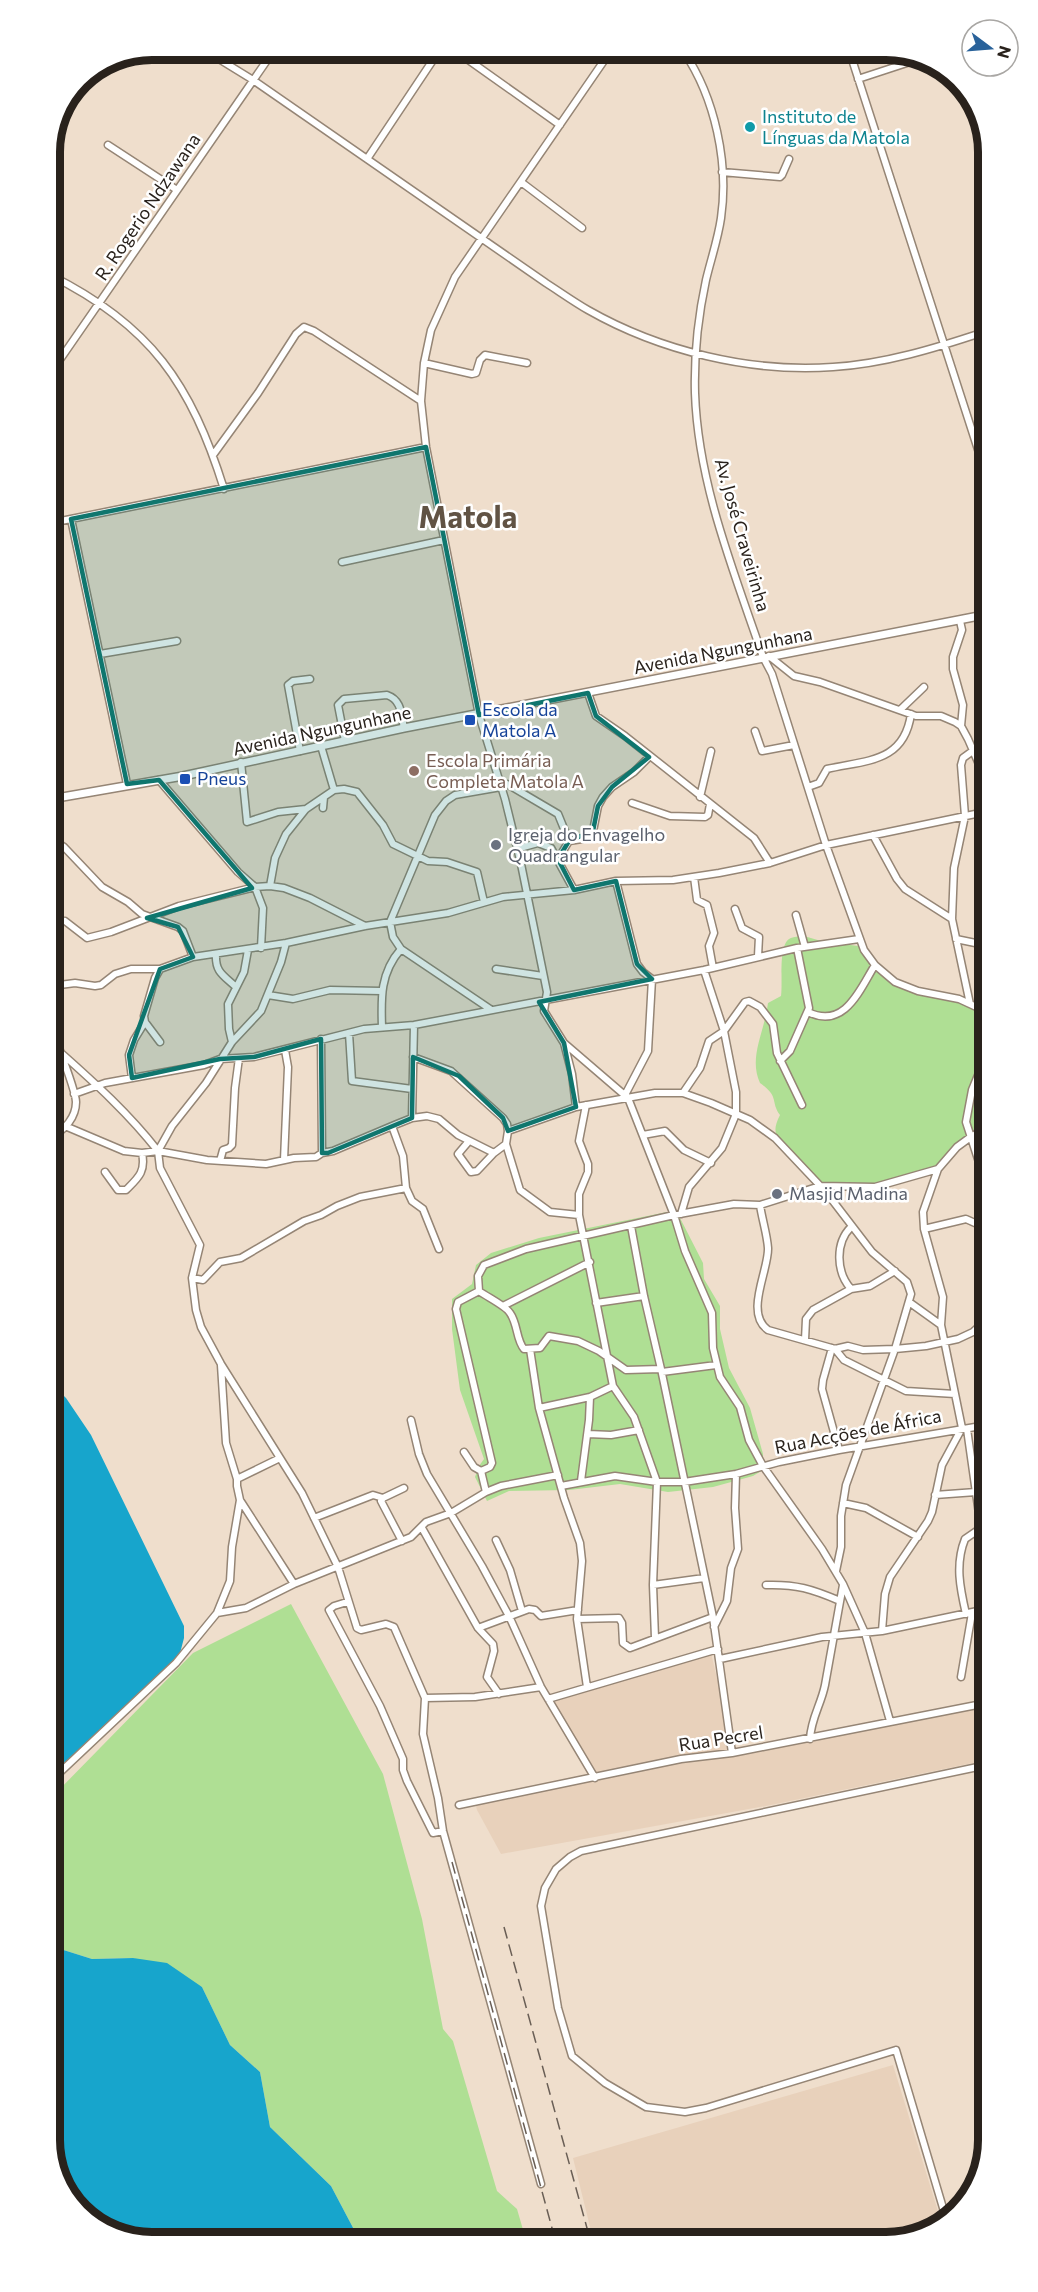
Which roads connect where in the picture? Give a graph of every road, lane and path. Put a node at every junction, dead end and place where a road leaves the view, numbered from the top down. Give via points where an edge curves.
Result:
1 (220, 60) edge
2 (267, 60) edge
3 (433, 60) edge
4 (468, 60) edge
5 (605, 60) edge
6 (688, 60) edge
7 (852, 60) edge
8 (910, 63) edge
9 (858, 79) junction
10 (253, 80) junction
11 (560, 125) junction
12 (108, 145) dead end
13 (367, 159) junction
14 (789, 159) dead end
15 (722, 172) junction
16 (521, 182) junction
17 (177, 190) junction
18 (582, 228) dead end
19 (480, 238) junction
20 (60, 281) edge
21 (100, 303) junction
22 (978, 334) edge
23 (945, 345) junction
24 (695, 353) junction
25 (60, 360) edge
26 (424, 363) junction
27 (527, 363) dead end
28 (421, 401) junction
29 (426, 447) junction
30 (978, 447) edge
31 (213, 454) junction
32 (224, 489) junction
33 (71, 519) junction
34 (60, 521) edge
35 (444, 540) junction
36 (342, 562) dead end
37 (978, 616) edge
38 (960, 621) junction
39 (177, 641) dead end
40 (100, 654) junction
41 (766, 657) junction
42 (310, 679) dead end
43 (924, 687) dead end
44 (588, 693) junction
45 (900, 710) junction
46 (911, 714) junction
47 (479, 715) junction
48 (468, 717) joint
49 (961, 726) junction
50 (404, 728) junction
51 (755, 731) dead end
52 (345, 741) junction
53 (794, 745) junction
54 (321, 746) junction
55 (978, 746) edge
56 (972, 750) junction
57 (300, 751) junction
58 (711, 751) dead end
59 (649, 757) junction
60 (241, 762) junction
61 (978, 763) edge
62 (159, 780) junction
63 (127, 784) junction
64 (504, 786) junction
65 (808, 787) junction
66 (334, 790) junction
67 (324, 796) junction
68 (60, 797) edge
69 (700, 797) junction
70 (632, 802) dead end
71 (710, 804) junction
72 (323, 808) dead end
73 (306, 809) junction
74 (978, 813) edge
75 (965, 816) junction
76 (873, 835) junction
77 (568, 841) junction
78 (60, 844) edge
79 (825, 845) junction
80 (516, 849) junction
81 (418, 856) junction
82 (558, 859) junction
83 (770, 862) junction
84 (694, 877) junction
85 (616, 881) junction
86 (270, 886) junction
87 (255, 887) junction
88 (574, 890) junction
89 (526, 896) junction
90 (484, 902) junction
91 (735, 909) dead end
92 (796, 915) dead end
93 (147, 918) junction
94 (952, 919) junction
95 (65, 921) dead end
96 (390, 922) junction
97 (365, 926) junction
98 (859, 939) junction
99 (956, 939) junction
100 (286, 943) junction
101 (978, 944) edge
102 (805, 947) junction
103 (261, 948) junction
104 (797, 948) junction
105 (400, 949) junction
106 (248, 950) junction
107 (216, 954) junction
108 (758, 956) junction
109 (194, 957) junction
110 (875, 965) junction
111 (713, 968) junction
112 (160, 969) junction
113 (496, 969) dead end
114 (704, 970) junction
115 (543, 976) junction
116 (652, 979) junction
117 (60, 985) edge
118 (236, 987) junction
119 (381, 991) junction
120 (268, 995) junction
121 (545, 1000) junction
122 (970, 1004) junction
123 (978, 1008) edge
124 (490, 1009) junction
125 (808, 1012) junction
126 (145, 1022) junction
127 (414, 1025) junction
128 (382, 1027) junction
129 (724, 1031) junction
130 (349, 1033) junction
131 (321, 1039) junction
132 (160, 1042) dead end
133 (232, 1042) junction
134 (564, 1043) junction
135 (285, 1050) junction
136 (60, 1052) joint
137 (239, 1058) junction
138 (413, 1058) junction
139 (220, 1059) junction
140 (780, 1061) junction
141 (978, 1075) edge
142 (132, 1078) junction
143 (97, 1085) junction
144 (412, 1089) junction
145 (683, 1093) junction
146 (74, 1094) junction
147 (627, 1096) junction
148 (586, 1105) junction
149 (802, 1105) dead end
150 (576, 1107) junction
151 (736, 1113) junction
152 (412, 1118) junction
153 (65, 1126) junction
154 (392, 1126) junction
155 (508, 1131) junction
156 (60, 1132) edge
157 (978, 1133) edge
158 (644, 1135) junction
159 (972, 1136) junction
160 (469, 1141) junction
161 (506, 1144) junction
162 (158, 1151) junction
163 (142, 1153) junction
164 (322, 1153) junction
165 (494, 1153) junction
166 (978, 1159) edge
167 (284, 1160) junction
168 (220, 1161) junction
169 (711, 1163) junction
170 (938, 1169) junction
171 (105, 1172) dead end
172 (820, 1186) junction
173 (406, 1188) junction
174 (760, 1205) junction
175 (579, 1215) junction
176 (678, 1215) junction
177 (978, 1225) edge
178 (631, 1226) junction
179 (851, 1227) junction
180 (924, 1229) junction
181 (584, 1236) junction
182 (439, 1249) dead end
183 (590, 1262) junction
184 (895, 1271) junction
185 (192, 1278) junction
186 (851, 1289) junction
187 (479, 1292) junction
188 (644, 1296) junction
189 (909, 1302) junction
190 (596, 1303) junction
191 (503, 1306) junction
192 (941, 1325) junction
193 (978, 1327) edge
194 (805, 1340) junction
195 (946, 1340) junction
196 (834, 1348) junction
197 (530, 1349) junction
198 (895, 1349) junction
199 (607, 1358) junction
200 (221, 1364) junction
201 (716, 1365) junction
202 (662, 1371) junction
203 (884, 1380) junction
204 (613, 1386) junction
205 (955, 1394) junction
206 (590, 1397) junction
207 (539, 1407) junction
208 (411, 1420) dead end
209 (978, 1426) edge
210 (965, 1428) junction
211 (639, 1430) junction
212 (588, 1434) junction
213 (859, 1448) junction
214 (839, 1450) junction
215 (464, 1452) dead end
216 (280, 1458) junction
217 (763, 1466) junction
218 (482, 1471) junction
219 (736, 1474) junction
220 (558, 1475) junction
221 (237, 1479) junction
222 (581, 1482) junction
223 (657, 1482) junction
224 (684, 1482) junction
225 (561, 1486) junction
226 (404, 1488) dead end
227 (486, 1492) junction
228 (976, 1492) junction
229 (936, 1495) junction
230 (382, 1498) junction
231 (240, 1500) junction
232 (843, 1503) junction
233 (978, 1506) edge
234 (451, 1513) junction
235 (314, 1518) junction
236 (422, 1528) junction
237 (978, 1530) edge
238 (918, 1537) junction
239 (402, 1540) junction
240 (496, 1540) dead end
241 (338, 1567) junction
242 (836, 1571) junction
243 (704, 1578) junction
244 (294, 1584) junction
245 (843, 1584) junction
246 (653, 1585) junction
247 (766, 1585) dead end
248 (840, 1601) junction
249 (347, 1602) junction
250 (578, 1610) junction
251 (522, 1611) junction
252 (978, 1611) edge
253 (217, 1613) junction
254 (969, 1613) junction
255 (509, 1616) junction
256 (713, 1617) junction
257 (577, 1619) junction
258 (714, 1627) junction
259 (478, 1628) junction
260 (882, 1631) junction
261 (865, 1633) junction
262 (834, 1636) junction
263 (655, 1638) junction
264 (718, 1649) junction
265 (720, 1659) junction
266 (961, 1677) dead end
267 (541, 1687) junction
268 (587, 1687) junction
269 (499, 1694) junction
270 (425, 1698) junction
271 (548, 1700) junction
272 (978, 1704) edge
273 (890, 1721) junction
274 (810, 1739) junction
275 (732, 1754) junction
276 (978, 1767) edge
277 (60, 1772) edge
278 (595, 1778) junction
279 (459, 1805) dead end
280 (443, 1831) junction
281 (541, 2184) dead end
282 (944, 2211) edge

1 - 10 street
2 - 10 street, R. Rogerio Ndzawana
3 - 13 street
4 - 11 street
5 - 11 street
6 - 15 street, Av. José Craveirinha via 714,123
7 - 9 street
8 - 9 street
9 - 23 street
10 - 13 street
10 - 17 street, R. Rogerio Ndzawana
11 - 16 street
12 - 17 street
13 - 19 street
14 - 15 street via 780,177
15 - 24 street, Av. José Craveirinha via 721,218
16 - 18 street
16 - 19 street
17 - 21 street, R. Rogerio Ndzawana
19 - 24 street via 589,310 639,334
19 - 26 street via 440,307
20 - 21 street
21 - 25 street, R. Rogerio Ndzawana
21 - 31 street via 168,366 194,410
22 - 23 street
23 - 24 street via 833,367 756,364
23 - 30 street
24 - 41 street, Av. José Craveirinha via 695,394 707,478 724,541
26 - 27 street via 472,374 485,355
26 - 28 street
28 - 29 street
28 - 31 street via 304,327
29 - 32 street
29 - 35 street
31 - 32 street
32 - 33 street
33 - 34 street
33 - 40 street
35 - 36 street
35 - 47 street
37 - 38 street, Avenida Ngungunhana
38 - 41 street, Avenida Ngungunhana
38 - 49 street via 962,630 953,669 963,705
39 - 40 street
40 - 63 street
41 - 44 street, Avenida Ngungunhana
41 - 45 street via 794,676
41 - 53 street, Av. José Craveirinha
42 - 57 street via 288,684
43 - 45 street
44 - 47 street, Avenida Ngungunhana
44 - 59 street via 596,716
45 - 46 street
46 - 49 street via 948,718
46 - 65 street via 902,740 888,754 878,760 827,769 819,783
47 - 48 street, Avenida Ngungunhana
47 - 64 street
48 - 50 street, Avenida Ngungunhane
49 - 56 street
50 - 52 street, Avenida Ngungunhane
50 - 52 street via 399,704 393,697 344,699 338,705
51 - 53 street via 762,751
52 - 54 street, Avenida Ngungunhane
53 - 65 street, Av. José Craveirinha
54 - 57 street, Avenida Ngungunhane
54 - 66 street
55 - 56 street
56 - 61 street
56 - 75 street via 961,765
57 - 60 street, Avenida Ngungunhane
58 - 69 street
59 - 69 street
59 - 77 street via 603,797 593,831 587,837
60 - 62 street, Avenida Ngungunhane
60 - 73 street via 247,822 278,812
62 - 63 street, Avenida Ngungunhane
62 - 87 street via 238,873
63 - 68 street, Avenida Ngungunhane
64 - 77 street via 558,814
64 - 80 street
64 - 81 street via 465,791 446,801 435,815
65 - 79 street, Av. José Craveirinha
66 - 67 street
66 - 81 street via 357,792 393,844
67 - 72 street
67 - 73 street
69 - 71 street
70 - 71 street via 670,816 705,817
71 - 83 street via 754,838
73 - 86 street via 280,846
74 - 75 street
75 - 76 street
75 - 94 street via 954,868
76 - 79 street
76 - 94 street via 905,889
77 - 82 street
78 - 93 street via 102,887
79 - 83 street
79 - 98 street, Av. José Craveirinha
80 - 82 street via 544,844
80 - 89 street
81 - 90 street via 477,872
81 - 96 street
82 - 88 street
83 - 84 street
84 - 85 street
84 - 111 street via 697,900 707,905 714,933 709,946
85 - 88 street
85 - 116 street via 638,964
86 - 87 street
86 - 97 street via 310,898
87 - 93 street
87 - 103 street via 263,908
88 - 89 street
89 - 90 street
89 - 115 street
90 - 96 street via 448,913
91 - 108 street via 742,928 759,937
92 - 102 street
93 - 95 street via 87,938
93 - 109 street via 178,927
94 - 99 street
96 - 97 street
96 - 105 street
97 - 100 street
98 - 102 street
98 - 110 street, Av. José Craveirinha
99 - 101 street
99 - 122 street
100 - 103 street
100 - 120 street
102 - 104 street
103 - 106 street
104 - 108 street
104 - 125 street
105 - 119 street via 387,968
105 - 124 street
106 - 107 street
106 - 118 street
107 - 109 street
107 - 118 street via 218,970
108 - 111 street
109 - 112 street
110 - 122 street, Av. José Craveirinha via 910,989
110 - 125 street via 849,1006 822,1017
111 - 114 street
112 - 117 street via 130,969 95,986
112 - 126 street
113 - 115 street
114 - 116 street
114 - 129 street
115 - 121 street
116 - 121 street
116 - 147 street via 648,1051
118 - 133 street via 228,1004
119 - 120 street via 330,990 293,999
119 - 128 street
120 - 133 street via 261,1011
121 - 124 street
121 - 134 street via 544,1011
122 - 123 street, Av. José Craveirinha
124 - 127 street
125 - 140 street via 790,1051
126 - 132 street
126 - 142 street via 129,1055
127 - 128 street
127 - 138 street
128 - 130 street
129 - 140 street via 745,1002 754,1002 772,1024
129 - 145 street via 709,1041 700,1068
129 - 151 street via 736,1092
130 - 131 street
130 - 144 street via 352,1081
131 - 135 street
131 - 164 street
133 - 139 street
134 - 147 street
134 - 150 street
135 - 137 street
135 - 167 street via 288,1067
136 - 143 street
136 - 146 street
137 - 139 street
137 - 168 street via 232,1145 223,1150
138 - 144 street
138 - 155 street via 459,1076 503,1118
139 - 142 street
139 - 162 street
140 - 149 street
141 - 159 street via 967,1113 967,1130
142 - 143 street
143 - 146 street
143 - 162 street
144 - 152 street
145 - 147 street
145 - 151 street
146 - 153 street via 75,1112
147 - 148 street
147 - 158 street
148 - 150 street
148 - 175 street via 579,1141 588,1172 579,1194
150 - 155 street
151 - 169 street via 722,1148
151 - 172 street via 775,1138
152 - 154 street
152 - 160 street via 439,1119
153 - 156 street
153 - 163 street via 119,1149
154 - 164 street via 333,1152
154 - 173 street via 403,1156
155 - 161 street
157 - 159 street
158 - 169 street via 664,1131 684,1150
158 - 176 street
159 - 166 street
159 - 170 street
160 - 165 street
160 - 165 street via 458,1154 471,1172 477,1171
161 - 165 street
161 - 175 street via 520,1190 550,1212
162 - 163 street
162 - 168 street
162 - 185 street via 160,1168 200,1245
163 - 171 street via 143,1168 126,1190 118,1190
164 - 167 street
167 - 168 street via 266,1164
169 - 176 street via 689,1187
170 - 172 street via 875,1187
170 - 180 street via 923,1212
172 - 174 street
172 - 179 street
173 - 182 street via 412,1201 423,1209
173 - 185 street via 337,1206 241,1258 220,1262 203,1280
174 - 176 street via 734,1204
174 - 194 street via 768,1246 758,1295 761,1321 768,1330
175 - 181 street
176 - 178 street
176 - 201 street via 685,1251 712,1313
177 - 180 street via 966,1219
178 - 181 street
178 - 188 street
179 - 184 street via 877,1258
179 - 186 street via 842,1238 839,1256 844,1280
180 - 192 street via 943,1297
181 - 183 street
181 - 187 street via 526,1249 484,1265 478,1276
183 - 190 street
183 - 191 street
184 - 186 street via 870,1286
184 - 189 street via 910,1287
185 - 200 street via 201,1327
186 - 194 street via 809,1315
187 - 191 street
187 - 218 street via 458,1302 456,1309 492,1463
188 - 190 street
188 - 202 street
189 - 192 street
189 - 198 street
190 - 199 street
191 - 197 street via 513,1318 522,1348
192 - 195 street
193 - 195 street via 958,1339
194 - 196 street
195 - 198 street
195 - 205 street
196 - 198 street
196 - 203 street via 844,1360
196 - 214 street via 822,1389
197 - 199 street via 542,1347 549,1336 564,1337
197 - 207 street
198 - 203 street
199 - 202 street via 629,1371
199 - 204 street
200 - 216 street
200 - 221 street via 226,1443
201 - 202 street
201 - 217 street via 740,1407 749,1440
202 - 224 street
203 - 205 street via 914,1393
203 - 213 street
204 - 206 street
204 - 211 street
205 - 210 street
206 - 207 street
206 - 212 street
207 - 220 street
208 - 234 street via 427,1474
209 - 210 street, Rua Acções de África
210 - 213 street, Rua Acções de África
210 - 228 street
210 - 229 street via 942,1466
211 - 212 street
211 - 223 street
212 - 222 street
213 - 214 street, Rua Acções de África
213 - 232 street
214 - 217 street, Rua Acções de África
215 - 218 street via 474,1467
216 - 221 street
216 - 235 street
217 - 219 street, Rua Acções de África
217 - 242 street
218 - 227 street
219 - 224 street, Rua Acções de África
219 - 258 street via 738,1549 727,1601
220 - 225 street
220 - 227 street
221 - 231 street
222 - 223 street, Rua Acções de África via 615,1476
222 - 225 street, Rua Acções de África
223 - 224 street, Rua Acções de África
223 - 246 street
224 - 243 street
225 - 250 street via 580,1543
226 - 230 street
227 - 234 street
228 - 229 street
228 - 233 street
229 - 238 street via 932,1512
230 - 235 street via 373,1495
230 - 239 street
231 - 244 street
231 - 253 street via 230,1581
232 - 238 street via 866,1508
232 - 242 street
234 - 236 street via 426,1522
234 - 255 street
235 - 241 street
236 - 239 street
236 - 259 street
237 - 254 street via 965,1539 960,1559 959,1583
238 - 260 street via 887,1584
239 - 241 street
240 - 251 street
241 - 244 street
241 - 249 street
242 - 245 street
243 - 246 street
243 - 256 street
244 - 253 street via 246,1608
245 - 248 street
245 - 261 street
246 - 263 street
247 - 248 street via 796,1585
248 - 262 street
249 - 270 street via 358,1629 386,1624 394,1627
249 - 280 street via 329,1610 380,1706 424,1819 433,1833
250 - 251 street via 541,1616 533,1609
250 - 257 street
251 - 255 street
252 - 254 street
253 - 277 street via 176,1663
254 - 260 street
254 - 266 street
255 - 259 street
255 - 267 street
256 - 258 street
256 - 263 street
257 - 263 street via 619,1618 622,1643 627,1647
257 - 268 street
258 - 264 street
259 - 269 street via 494,1646 487,1677
260 - 261 street
261 - 262 street
261 - 273 street
262 - 265 street
262 - 274 street
264 - 265 street
264 - 268 street
265 - 275 street
267 - 269 street
267 - 271 street
268 - 271 street
269 - 270 street
270 - 280 street via 423,1734
271 - 278 street
272 - 273 street, Rua Pecrel
273 - 274 street, Rua Pecrel
274 - 275 street, Rua Pecrel
275 - 278 street, Rua Pecrel
276 - 282 street via 581,1851 556,1869 545,1888 541,1906 558,2008 572,2056 605,2083 646,2107 685,2112 896,2050
278 - 279 street, Rua Pecrel
280 - 281 street

